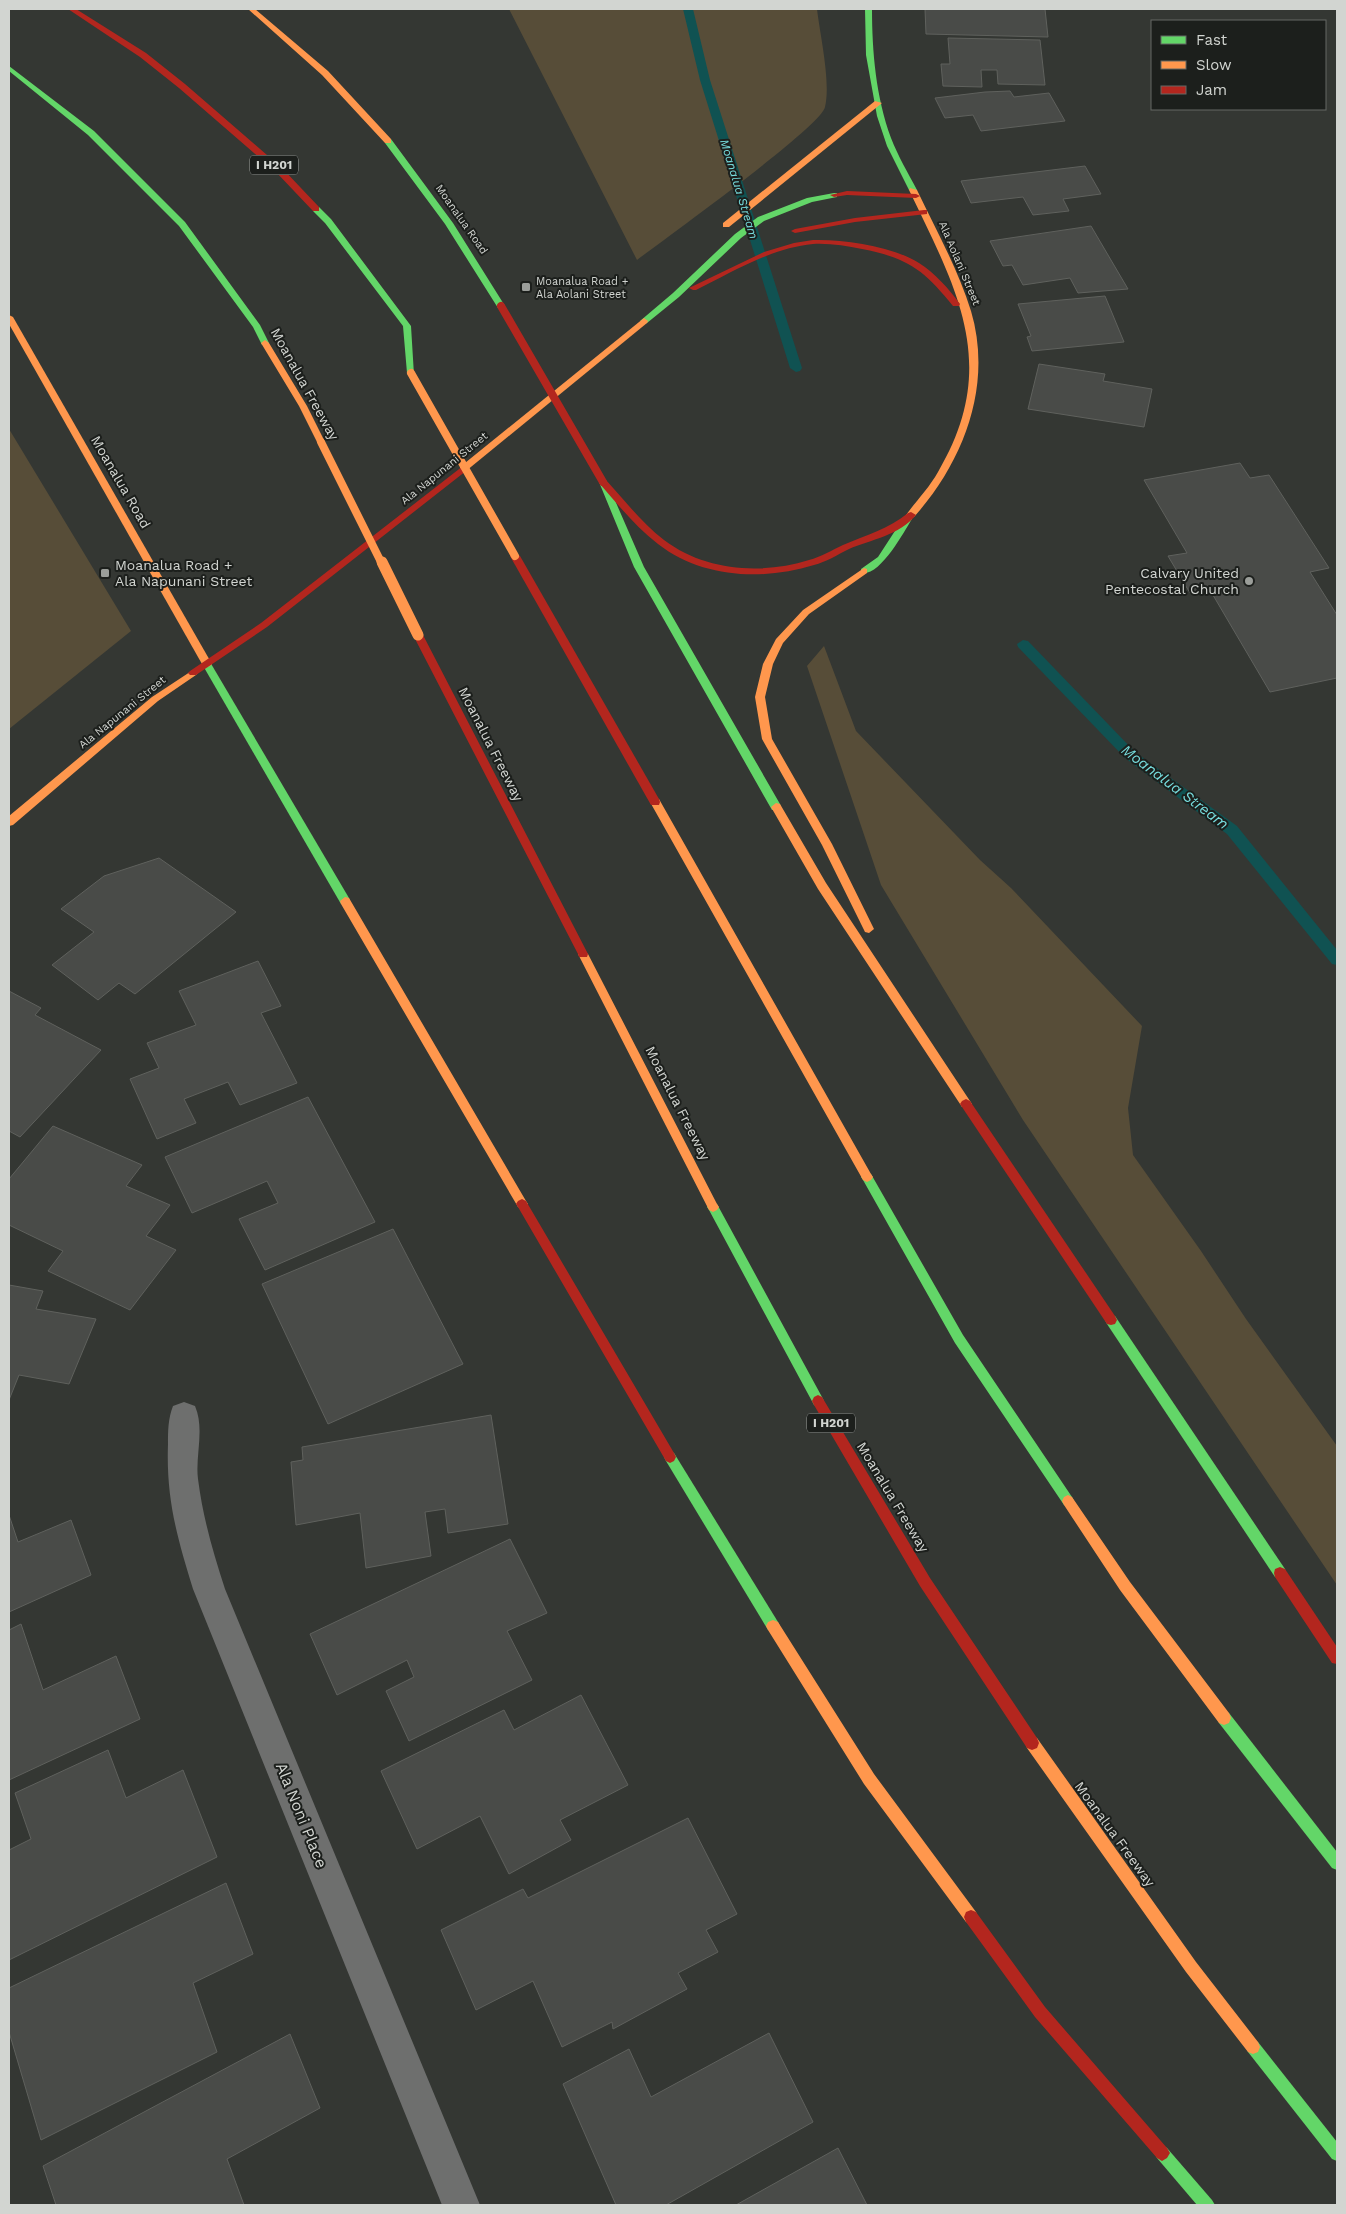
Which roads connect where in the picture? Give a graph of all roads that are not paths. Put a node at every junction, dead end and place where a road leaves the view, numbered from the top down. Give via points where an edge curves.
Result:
1 (71, 9) edge
2 (251, 9) edge
3 (868, 9) edge
4 (9, 68) edge
5 (878, 102) junction
6 (916, 196) junction
7 (924, 212) junction
8 (786, 233) dead end
9 (716, 236) dead end
10 (748, 248) dead end
11 (706, 250) dead end
12 (676, 295) junction
13 (9, 316) edge
14 (971, 322) junction
15 (602, 482) junction
16 (907, 519) junction
17 (207, 664) junction
18 (9, 822) edge
19 (922, 1038) junction
20 (184, 1416) dead end
21 (1337, 1658) edge
22 (1337, 1863) edge
23 (1337, 2154) edge
24 (460, 2205) edge
25 (1207, 2205) edge

1 - 22 main road, I H201, bridge via 143,55 278,170 328,221 407,326 411,373 959,1339 1125,1586
2 - 15 main road, Moanalua Road, bridge via 316,66 374,124 450,222 474,257
3 - 5 main road, Ala Aolani Street via 867,41
4 - 23 main road, Moanalua Freeway / I H201, bridge via 91,133 182,224 257,327 303,406 736,1251 822,1409 920,1573 1049,1769 1191,1967
5 - 6 main road, Ala Aolani Street via 885,132
5 - 9 main road
6 - 7 main road, Ala Aolani Street
6 - 12 main road, Ala Napunani Street via 847,193 810,200 762,219 738,236
7 - 8 main road via 867,218
7 - 14 main road, Ala Aolani Street
10 - 12 main road
11 - 12 main road
12 - 14 main road via 808,243 853,244 898,255 931,274
12 - 17 main road, Ala Napunani Street via 419,505 264,626
13 - 17 main road, Moanalua Road
14 - 16 main road, Ala Aolani Street via 976,378 968,412 954,450 934,488
15 - 16 main road via 654,538 683,556 726,569 757,571 812,564
15 - 19 main road via 639,567 691,659 822,886
16 - 19 main road, Ala Aolani Street via 881,559 806,612 779,641 768,664 760,697 767,739 827,844
17 - 18 main road, Ala Napunani Street via 155,699
17 - 25 main road, Moanalua Road via 708,1522 869,1779 1040,2012
19 - 21 main road
20 - 24 street, Ala Noni Place via 182,1477 191,1533 210,1589

